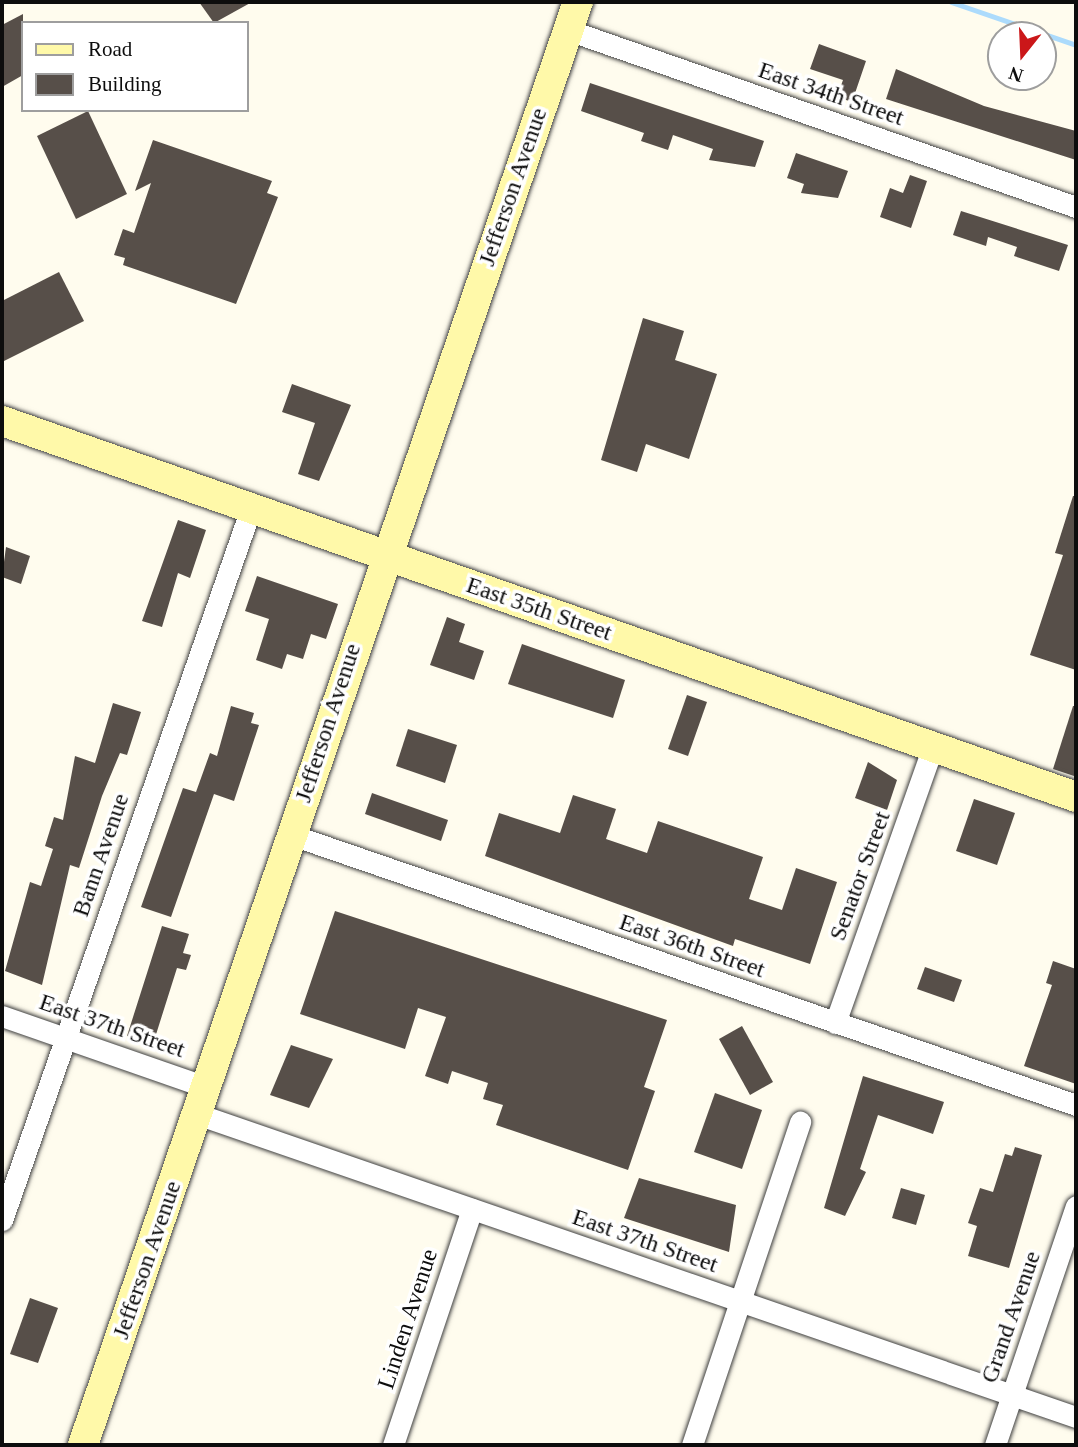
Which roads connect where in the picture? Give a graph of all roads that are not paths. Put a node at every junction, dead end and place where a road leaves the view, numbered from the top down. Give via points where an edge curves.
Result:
1 (578, 2) edge
2 (568, 30) junction
3 (1076, 207) edge
4 (2, 421) edge
5 (251, 508) junction
6 (383, 555) junction
7 (933, 747) junction
8 (1076, 797) edge
9 (292, 835) junction
10 (2, 1016) edge
11 (835, 1023) junction
12 (65, 1038) junction
13 (201, 1100) junction
14 (1076, 1105) edge
15 (800, 1122) dead end
16 (1076, 1206) edge
17 (472, 1209) junction
18 (2, 1220) edge
19 (740, 1301) junction
20 (1012, 1395) junction
21 (1076, 1417) edge
22 (83, 1445) edge
23 (393, 1445) edge
24 (692, 1445) edge
25 (995, 1445) edge

1 - 2 main road, Jefferson Avenue
2 - 3 street, East 34th Street
2 - 6 main road, Jefferson Avenue
4 - 5 main road, East 35th Street
5 - 6 main road, East 35th Street
5 - 12 street, Bann Avenue
6 - 7 main road, East 35th Street
6 - 9 main road, Jefferson Avenue
7 - 8 main road, East 35th Street
7 - 11 street, Senator Street
9 - 11 street, East 36th Street
9 - 13 main road, Jefferson Avenue
10 - 12 street, East 37th Street
11 - 14 street, East 36th Street
12 - 13 street, East 37th Street
12 - 18 street, Bann Avenue
13 - 17 street, East 37th Street
13 - 22 main road, Jefferson Avenue
15 - 19 street
16 - 20 street, Grand Avenue
17 - 19 street, East 37th Street
17 - 23 street, Linden Avenue
19 - 20 street, East 37th Street
19 - 24 street
20 - 21 street, East 37th Street
20 - 25 street, Grand Avenue

